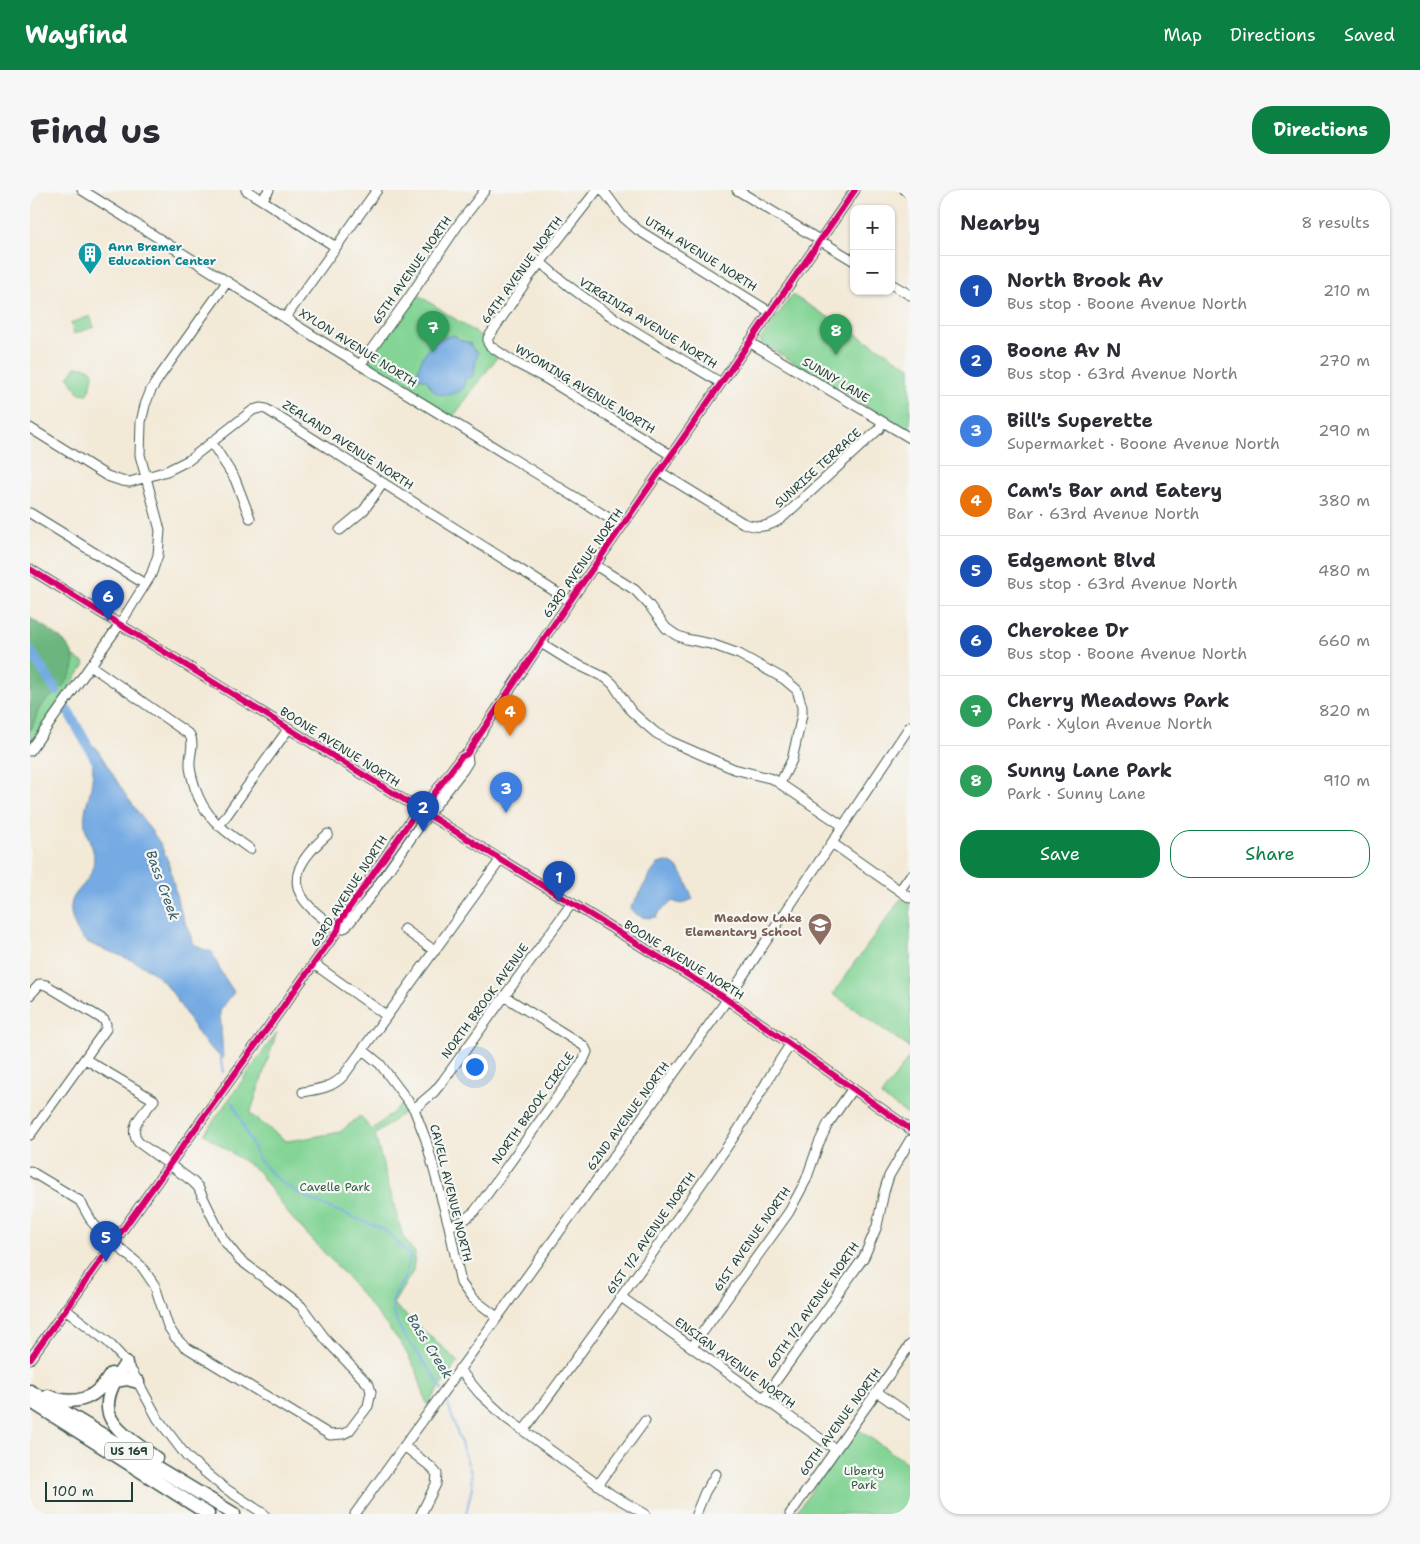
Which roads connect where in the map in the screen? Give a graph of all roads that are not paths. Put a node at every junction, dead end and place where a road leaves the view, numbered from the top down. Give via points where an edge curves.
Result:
1 (82, 190) edge
2 (246, 190) edge
3 (269, 190) edge
4 (377, 190) edge
5 (485, 190) edge
6 (598, 190) edge
7 (603, 190) edge
8 (737, 190) edge
9 (855, 190) edge
10 (905, 190) edge
11 (910, 193) edge
12 (262, 200) junction
13 (820, 240) junction
14 (336, 247) junction
15 (850, 259) edge
16 (540, 262) junction
17 (227, 282) junction
18 (895, 286) edge
19 (910, 295) edge
20 (770, 312) junction
21 (285, 318) junction
22 (749, 342) junction
23 (488, 343) joint
24 (360, 365) junction
25 (721, 383) junction
26 (882, 422) junction
27 (30, 428) edge
28 (910, 438) edge
29 (212, 443) junction
30 (672, 455) junction
31 (660, 472) junction
32 (146, 478) junction
33 (383, 483) junction
34 (30, 513) edge
35 (250, 518) dead end
36 (622, 526) junction
37 (340, 530) dead end
38 (595, 565) junction
39 (30, 569) edge
40 (146, 584) junction
41 (570, 601) junction
42 (120, 624) junction
43 (541, 643) junction
44 (91, 666) junction
45 (910, 726) edge
46 (289, 728) junction
47 (30, 751) edge
48 (468, 754) junction
49 (780, 784) junction
50 (419, 809) junction
51 (429, 814) junction
52 (218, 826) junction
53 (843, 826) junction
54 (328, 834) dead end
55 (832, 843) junction
56 (250, 849) dead end
57 (500, 859) junction
58 (910, 876) edge
59 (900, 890) junction
60 (910, 898) edge
61 (572, 903) junction
62 (404, 929) dead end
63 (338, 930) junction
64 (434, 951) junction
65 (314, 964) junction
66 (30, 995) edge
67 (504, 996) junction
68 (728, 999) junction
69 (387, 1016) junction
70 (791, 1044) junction
71 (363, 1050) junction
72 (85, 1059) junction
73 (853, 1088) junction
74 (303, 1092) dead end
75 (414, 1109) junction
76 (910, 1129) edge
77 (30, 1134) edge
78 (910, 1140) edge
79 (170, 1164) junction
80 (30, 1171) edge
81 (449, 1226) junction
82 (113, 1243) junction
83 (621, 1297) junction
84 (65, 1309) junction
85 (497, 1317) junction
86 (910, 1345) edge
87 (692, 1347) junction
88 (30, 1359) edge
89 (124, 1360) junction
90 (459, 1369) junction
91 (115, 1381) junction
92 (138, 1382) junction
93 (30, 1390) edge
94 (877, 1392) junction
95 (763, 1399) junction
96 (30, 1401) edge
97 (910, 1416) edge
98 (645, 1421) dead end
99 (524, 1430) junction
100 (404, 1446) junction
101 (835, 1449) junction
102 (716, 1474) dead end
103 (598, 1485) junction
104 (631, 1511) edge
105 (231, 1513) edge
106 (208, 1514) edge
107 (264, 1514) edge
108 (354, 1514) edge
109 (421, 1514) edge
110 (645, 1514) edge
111 (696, 1514) edge
112 (790, 1514) edge

1 - 17 street, XYLON AVENUE NORTH
2 - 12 street
3 - 12 street
4 - 14 street
5 - 24 street, 65TH AVENUE NORTH
6 - 16 street, 64TH AVENUE NORTH
7 - 20 street, UTAH AVENUE NORTH via 623,217 638,230
8 - 13 street
9 - 13 street, 63RD AVENUE NORTH
10 - 11 street
12 - 14 street
13 - 15 street
13 - 20 street, 63RD AVENUE NORTH
14 - 21 street
16 - 23 street, 64TH AVENUE NORTH via 488,338
16 - 25 street, VIRGINIA AVENUE NORTH via 573,292
17 - 21 street, XYLON AVENUE NORTH
17 - 32 street via 151,390 141,422 140,438 140,455
18 - 19 street
20 - 22 street, 63RD AVENUE NORTH
21 - 24 street, XYLON AVENUE NORTH
22 - 25 street, 63RD AVENUE NORTH
22 - 26 street, SUNNY LANE
23 - 30 street, WYOMING AVENUE NORTH via 514,362
24 - 36 street, XYLON AVENUE NORTH
25 - 30 street, 63RD AVENUE NORTH
26 - 28 street, SUNNY LANE
26 - 31 street, SUNRISE TERRACE via 879,429 791,510 767,526 752,527 743,523
27 - 32 street, ZEALAND AVENUE NORTH via 114,479 130,482
29 - 32 street, ZEALAND AVENUE NORTH via 179,466
29 - 33 street, ZEALAND AVENUE NORTH via 253,410 266,409
29 - 35 street via 230,470
30 - 31 street, 63RD AVENUE NORTH
31 - 36 street, 63RD AVENUE NORTH
32 - 40 street via 158,518 160,542
33 - 37 street via 364,510
33 - 41 street, ZEALAND AVENUE NORTH
34 - 40 street
36 - 38 street, 63RD AVENUE NORTH
38 - 41 street, 63RD AVENUE NORTH
38 - 49 street via 635,590 666,628 676,635 739,654 797,690 802,716 792,760
39 - 42 street, BOONE AVENUE NORTH
40 - 42 street
41 - 43 street, 63RD AVENUE NORTH
42 - 44 street
42 - 46 street, BOONE AVENUE NORTH
43 - 48 street, 63RD AVENUE NORTH
43 - 49 street via 606,678 631,711 656,733 734,769 764,776
44 - 47 street
44 - 52 street via 190,735 193,744 190,773 201,803
45 - 53 street, 62ND AVENUE NORTH
46 - 50 street, BOONE AVENUE NORTH
46 - 52 street
48 - 50 street, 63RD AVENUE NORTH via 461,757
48 - 51 street, 63RD AVENUE NORTH via 468,762
49 - 53 street
50 - 51 street, BOONE AVENUE NORTH
50 - 63 street, 63RD AVENUE NORTH via 340,921
51 - 57 street, BOONE AVENUE NORTH
51 - 63 street, 63RD AVENUE NORTH via 369,898 346,927
52 - 56 street
53 - 55 street, 62ND AVENUE NORTH
54 - 63 street via 305,856 297,882 299,892 310,908
55 - 59 street
55 - 68 street, 62ND AVENUE NORTH
57 - 61 street, BOONE AVENUE NORTH
57 - 64 street
58 - 59 street
59 - 60 street
61 - 67 street, NORTH BROOK AVENUE
61 - 68 street, BOONE AVENUE NORTH
62 - 64 street
63 - 65 street, 63RD AVENUE NORTH
64 - 69 street
65 - 69 street
65 - 79 street, 63RD AVENUE NORTH
66 - 72 street via 40,984 46,985 104,1020 106,1029
67 - 75 street, NORTH BROOK AVENUE via 443,1081
67 - 81 street, NORTH BROOK CIRCLE via 584,1046 587,1052 475,1211 463,1221
68 - 70 street, BOONE AVENUE NORTH
68 - 85 street, 62ND AVENUE NORTH
69 - 71 street
70 - 73 street, BOONE AVENUE NORTH
70 - 83 street, 61ST 1/2 AVENUE NORTH via 733,1138
71 - 74 street via 335,1084
71 - 75 street, CAVELL AVENUE NORTH via 380,1064
72 - 77 street
72 - 79 street via 154,1100 134,1126 134,1137
73 - 76 street, BOONE AVENUE NORTH
73 - 87 street, 61ST AVENUE NORTH via 828,1124 794,1204
75 - 81 street, CAVELL AVENUE NORTH via 426,1140
78 - 95 street, 60TH 1/2 AVENUE NORTH via 889,1176 877,1226 864,1257
79 - 82 street, 63RD AVENUE NORTH
79 - 82 street via 198,1187 223,1239 239,1259 301,1306 327,1341 369,1385 368,1406 348,1431 330,1435 195,1354 175,1337 168,1326 149,1275
80 - 82 street via 80,1201 92,1222
81 - 85 street, CAVELL AVENUE NORTH via 461,1283 471,1297
82 - 84 street, 63RD AVENUE NORTH
83 - 87 street, ENSIGN AVENUE NORTH
83 - 99 street, 61ST 1/2 AVENUE NORTH
84 - 88 street, 63RD AVENUE NORTH
84 - 89 street via 99,1334
85 - 90 street, 62ND AVENUE NORTH
86 - 94 street, 60TH AVENUE NORTH
87 - 95 street, ENSIGN AVENUE NORTH
89 - 91 highway
89 - 92 street
89 - 93 highway via 103,1386 86,1398 64,1401
90 - 99 street via 492,1406
90 - 100 street, 62ND AVENUE NORTH
91 - 92 highway via 127,1378
91 - 105 highway via 108,1395 108,1404 117,1429
92 - 107 street via 158,1419 187,1456 223,1487
93 - 105 highway, US 169
94 - 97 street
94 - 101 street, 60TH AVENUE NORTH
95 - 101 street, ENSIGN AVENUE NORTH
96 - 106 highway, US 169
98 - 103 street
99 - 103 street
100 - 108 street, 62ND AVENUE NORTH
100 - 109 street via 436,1474 436,1484
101 - 112 street, 60TH AVENUE NORTH
102 - 111 street
103 - 104 street
104 - 110 street

